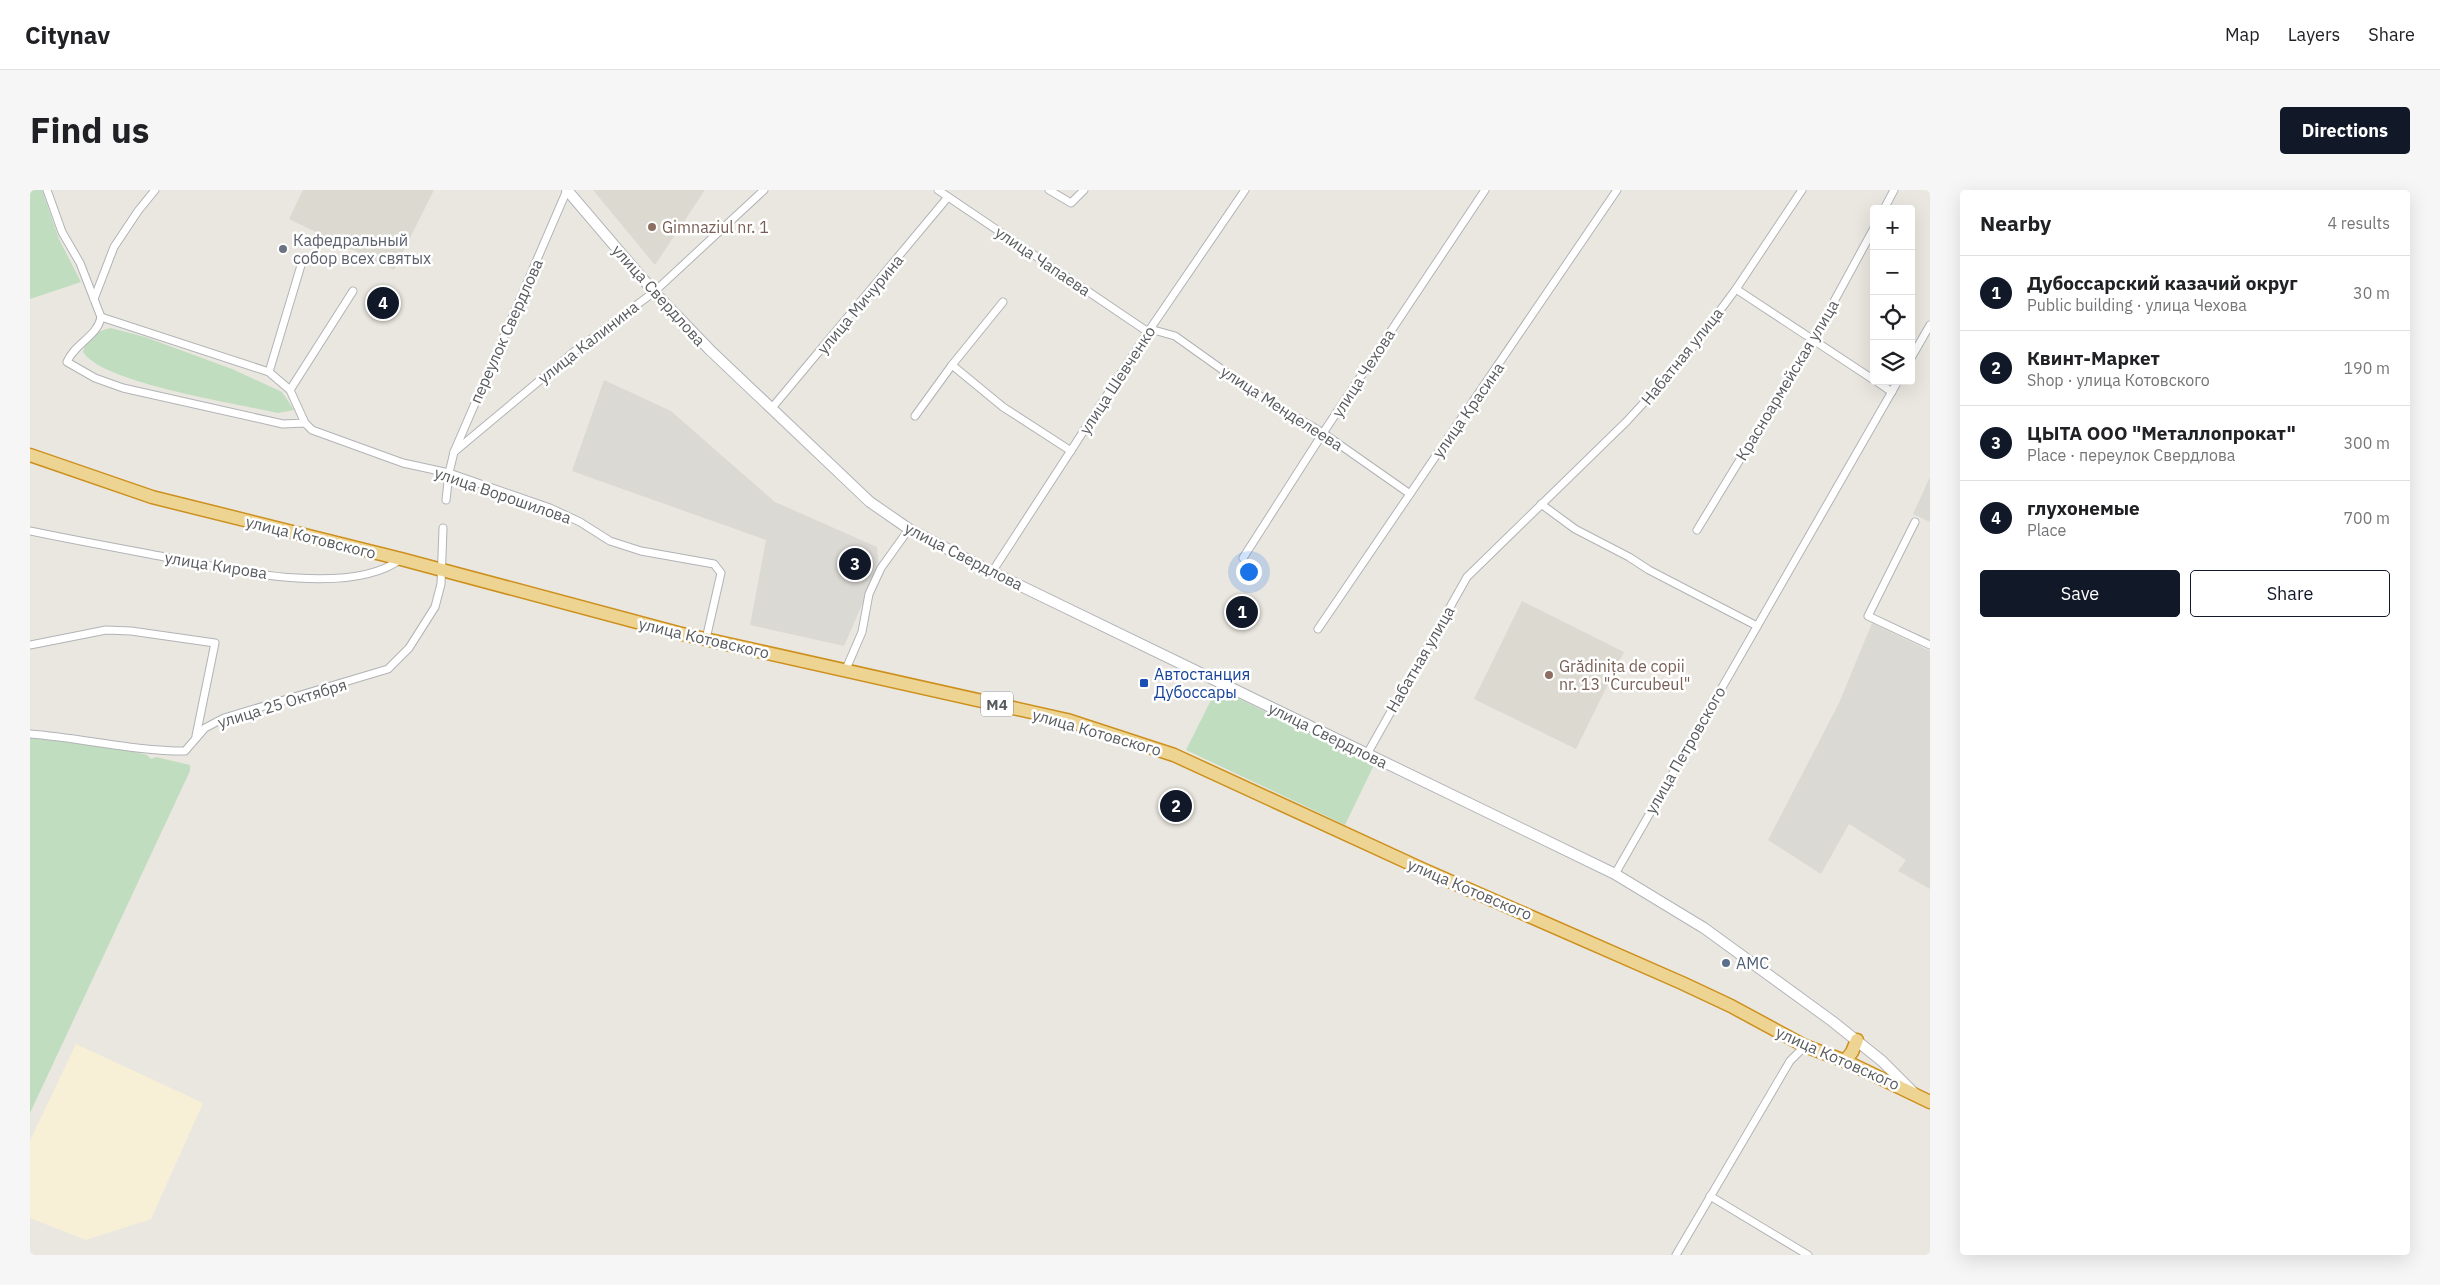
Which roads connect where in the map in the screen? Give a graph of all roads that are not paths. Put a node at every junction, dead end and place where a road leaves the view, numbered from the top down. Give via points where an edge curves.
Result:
1 (47, 190) edge
2 (155, 190) edge
3 (567, 190) edge
4 (764, 190) edge
5 (938, 190) edge
6 (1049, 190) edge
7 (1084, 190) edge
8 (1245, 190) edge
9 (1484, 190) edge
10 (1617, 190) edge
11 (1802, 190) edge
12 (1894, 190) edge
13 (948, 197) junction
14 (1886, 205) edge
15 (1870, 235) edge
16 (302, 262) dead end
17 (1736, 289) junction
18 (353, 291) dead end
19 (654, 292) junction
20 (94, 299) junction
21 (1003, 302) dead end
22 (101, 317) junction
23 (1930, 326) edge
24 (1149, 330) junction
25 (1813, 340) junction
26 (1915, 351) edge
27 (952, 365) junction
28 (268, 372) junction
29 (1870, 377) edge
30 (1882, 385) edge
31 (1896, 385) edge
32 (290, 390) junction
33 (1892, 392) junction
34 (771, 409) junction
35 (916, 416) dead end
36 (305, 423) junction
37 (1323, 433) junction
38 (1071, 450) junction
39 (454, 452) junction
40 (30, 455) edge
41 (449, 473) junction
42 (1410, 494) junction
43 (446, 500) dead end
44 (1541, 504) junction
45 (1915, 522) dead end
46 (443, 528) dead end
47 (909, 528) junction
48 (1697, 530) dead end
49 (30, 531) edge
50 (1243, 558) dead end
51 (401, 559) junction
52 (442, 570) junction
53 (992, 572) junction
54 (1757, 626) junction
55 (1318, 629) dead end
56 (706, 639) junction
57 (30, 645) edge
58 (1930, 645) edge
59 (846, 669) junction
60 (30, 734) edge
61 (196, 737) junction
62 (1367, 754) junction
63 (1615, 874) junction
64 (1857, 1040) junction
65 (1806, 1046) junction
66 (1845, 1061) junction
67 (1913, 1092) junction
68 (1930, 1102) edge
69 (1710, 1196) junction
70 (1676, 1255) edge
71 (1808, 1255) edge

1 - 20 street via 62,232 80,262
2 - 20 street via 114,247
3 - 19 street, улица Свердлова
3 - 39 street, переулок Свердлова
4 - 19 street, улица Калинина
5 - 13 street, улица Чапаева
6 - 7 street via 1071,203
8 - 24 street, улица Шевченко
9 - 37 street, улица Чехова
10 - 42 street, улица Красина
11 - 17 street, Набатная улица
12 - 14 street
13 - 24 street, улица Чапаева
13 - 34 street, улица Мичурина
15 - 25 street, Красноармейская улица
16 - 28 street
17 - 25 street
17 - 44 street, Набатная улица via 1670,375
18 - 32 street
19 - 34 street, улица Свердлова
19 - 39 street, улица Калинина via 575,351
20 - 22 street
21 - 27 street
22 - 28 street
22 - 36 street via 95,330 74,348 67,362 95,378 158,398 283,424
23 - 26 street
24 - 37 street, улица Менделеева via 1175,336 1255,393
24 - 38 street, улица Шевченко
25 - 29 street
25 - 48 street, Красноармейская улица
27 - 35 street
27 - 38 street via 1002,407
28 - 32 street
30 - 33 street
31 - 33 street, улица Петровского
32 - 36 street
33 - 54 street, улица Петровского
34 - 47 street, улица Свердлова via 870,502
36 - 41 street, улица Ворошилова via 312,430 353,446 403,463
37 - 42 street, улица Менделеева
37 - 50 street, улица Чехова
38 - 53 street, улица Шевченко
39 - 41 street, переулок Свердлова
40 - 51 highway, улица Котовского / M4 via 152,497
41 - 43 street, переулок Свердлова
41 - 56 street, улица Ворошилова via 550,508 610,541 641,551 714,564 720,573
42 - 55 street, улица Красина
44 - 54 street via 1575,529
44 - 62 street, Набатная улица via 1467,577
45 - 58 street via 1868,616
46 - 52 street, улица 25 Октября
47 - 53 street, улица Свердлова
47 - 59 street via 877,576 869,594 862,632
49 - 51 street, улица Кирова via 245,572 291,577 366,575 388,568
51 - 52 highway, улица Котовского / M4
52 - 56 highway, улица Котовского / M4
52 - 61 street, улица 25 Октября via 435,607 409,648 388,669 224,718
53 - 62 street, улица Свердлова
54 - 63 street, улица Петровского
56 - 59 highway, улица Котовского / M4
57 - 61 street via 106,630 215,643
59 - 65 highway, улица Котовского / M4 via 1067,720 1174,754 1422,869 1707,995
60 - 61 street, улица 25 Октября via 167,751 185,751
62 - 63 street, улица Свердлова
63 - 64 street, улица Свердлова via 1704,928
64 - 66 highway
64 - 67 street, улица Свердлова
65 - 66 highway, улица Котовского / M4
65 - 69 street via 1790,1061
66 - 67 highway, улица Котовского / M4
67 - 68 highway, улица Свердлова / M4
69 - 70 street
69 - 71 street

